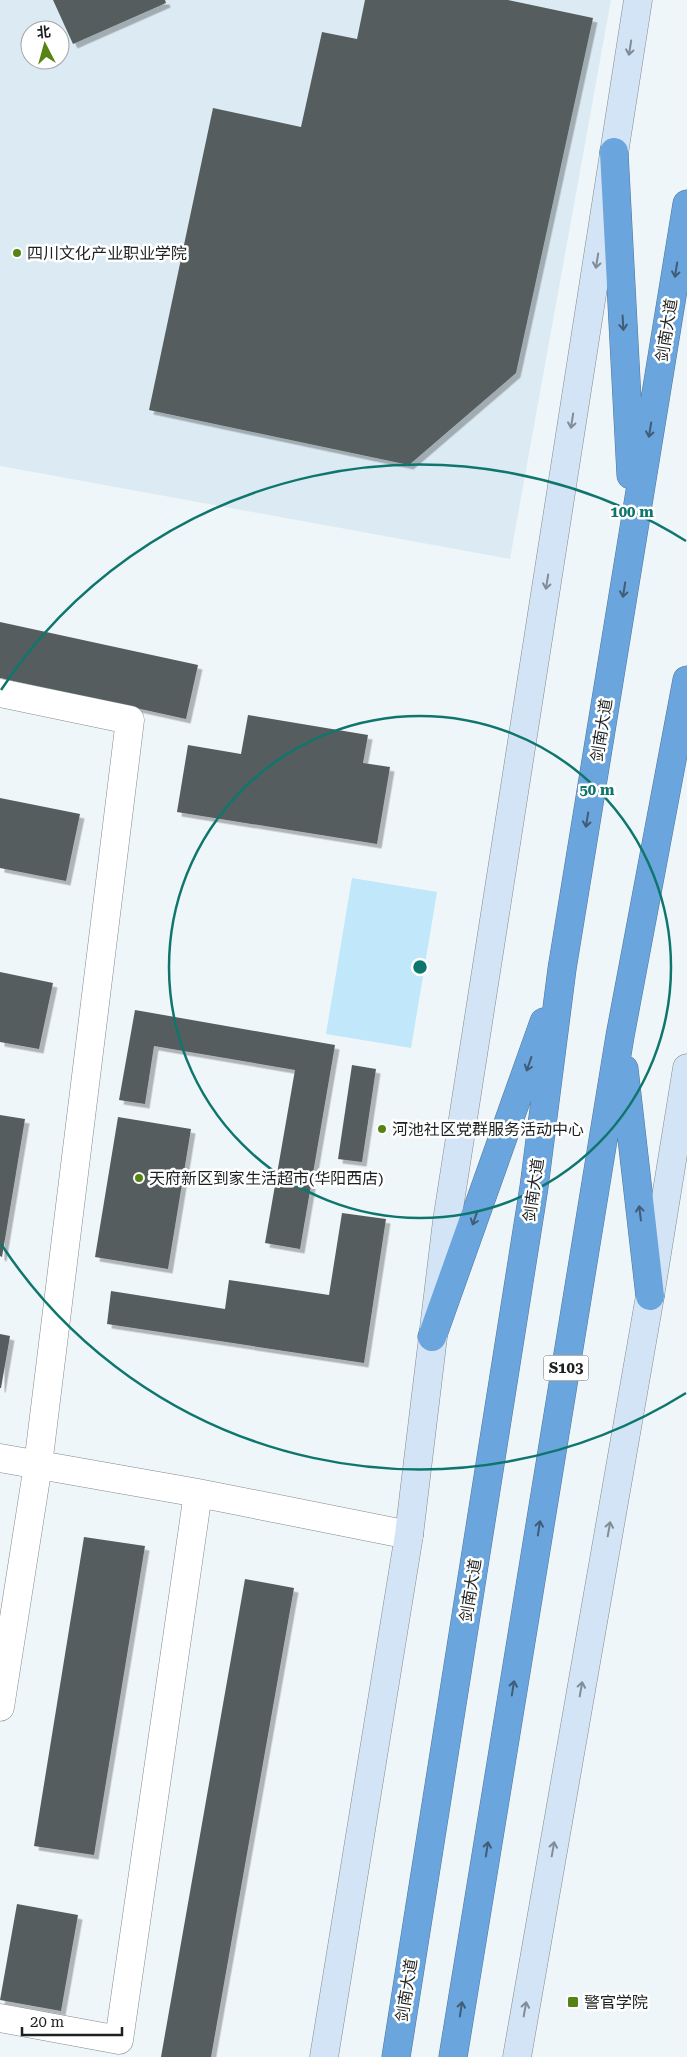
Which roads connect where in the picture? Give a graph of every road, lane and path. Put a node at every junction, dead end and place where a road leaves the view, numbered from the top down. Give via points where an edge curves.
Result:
1 (638, 0) edge
2 (614, 152) junction
3 (687, 204) edge
4 (634, 529) junction
5 (687, 680) edge
6 (0, 693) edge
7 (562, 969) junction
8 (620, 1036) junction
9 (687, 1068) edge
10 (650, 1296) junction
11 (432, 1337) junction
12 (0, 1458) edge
13 (38, 1465) junction
14 (198, 1493) junction
15 (409, 1535) junction
16 (0, 1707) edge
17 (0, 2018) edge
18 (324, 2057) edge
19 (396, 2057) edge
20 (453, 2057) edge
21 (517, 2057) edge

1 -> 2 main road
2 -> 4 highway
2 -> 11 main road via 448,1212
3 -> 4 highway, 剑南大道
4 -> 7 highway, 剑南大道
5 - 8 highway, S103
6 - 13 street via 130,720
7 -> 11 highway
7 - 19 highway, 剑南大道 via 534,1187
10 -> 8 highway
20 -> 8 highway, S103
9 - 10 main road
21 -> 10 main road
11 - 15 main road
12 - 13 street
13 - 14 street
13 - 16 street
14 - 15 street
14 - 17 street via 119,2040
15 - 18 main road

